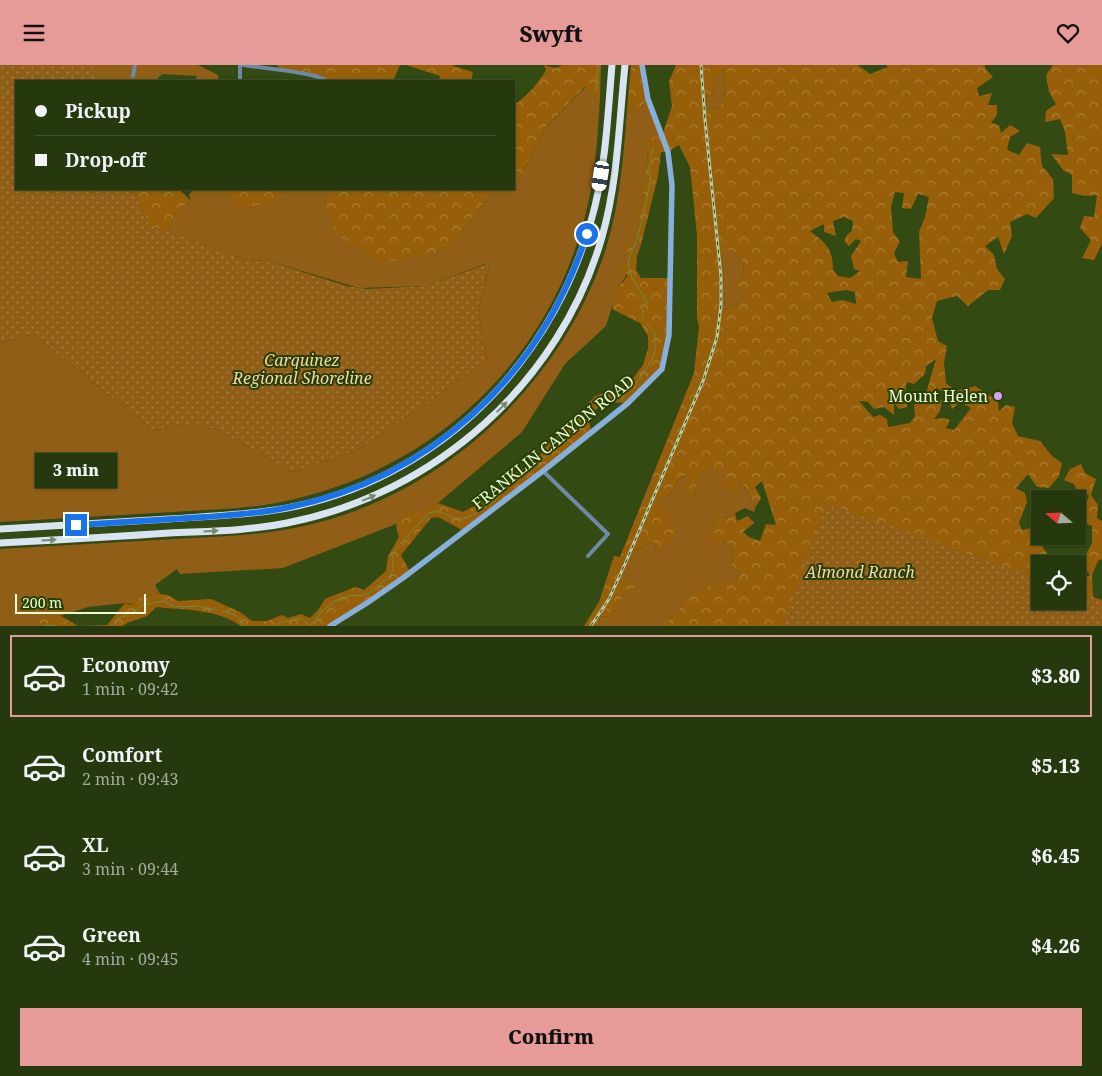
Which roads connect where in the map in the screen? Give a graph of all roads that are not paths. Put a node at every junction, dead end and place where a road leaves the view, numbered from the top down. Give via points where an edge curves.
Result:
1 (135, 65) edge
2 (242, 65) edge
3 (607, 65) edge
4 (612, 65) edge
5 (625, 65) edge
6 (642, 65) edge
7 (133, 76) dead end
8 (240, 80) edge
9 (326, 80) edge
10 (608, 115) junction
11 (543, 471) junction
12 (0, 529) edge
13 (0, 543) edge
14 (588, 555) dead end
15 (330, 626) edge

1 - 7 street
2 - 8 street
2 - 9 street
3 - 10 highway
4 - 10 highway
13 -> 5 highway via 247,529 297,521 384,492 457,447 499,410 533,372 561,330 584,285 602,237 611,197
6 - 11 street, FRANKLIN CANYON ROAD via 648,99 668,152 672,185 665,357 662,369 628,403
10 - 12 highway via 601,176 592,215 574,272 556,308 533,347 505,383 437,443 365,484 288,508 233,515
11 - 14 street via 608,534
11 - 15 street, FRANKLIN CANYON ROAD via 403,578

